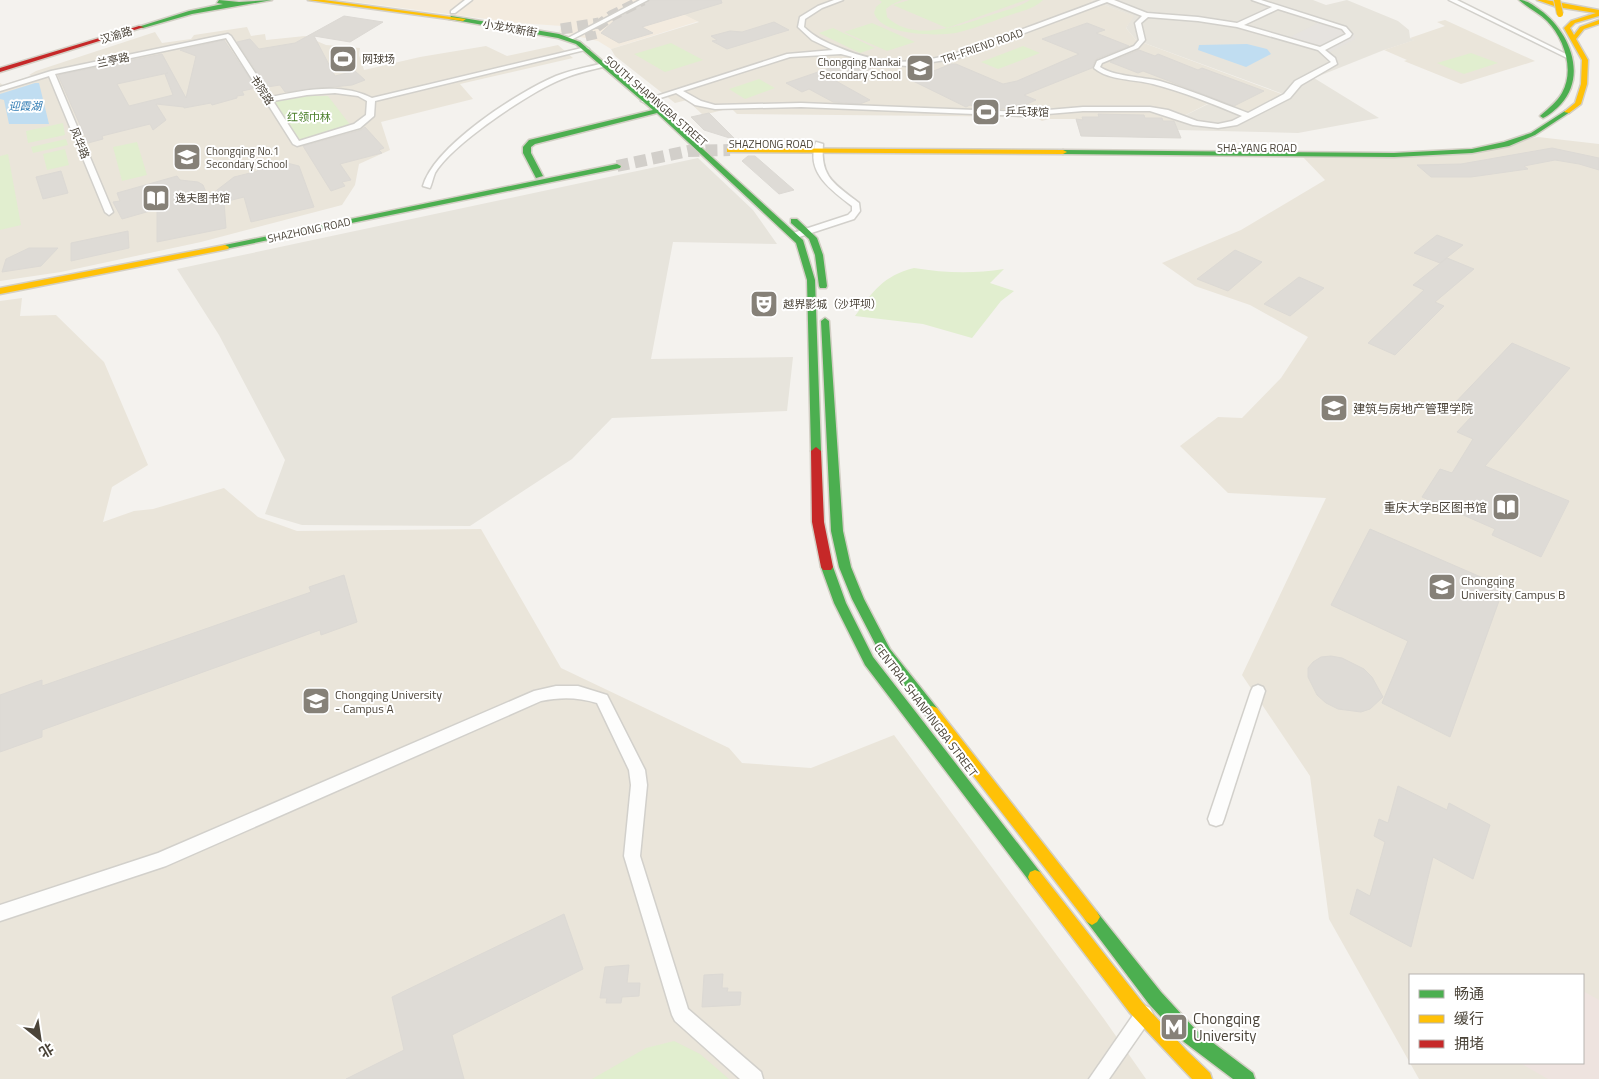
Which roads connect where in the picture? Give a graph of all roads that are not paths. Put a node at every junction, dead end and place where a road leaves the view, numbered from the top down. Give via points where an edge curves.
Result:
1 (210, 0) edge
2 (216, 0) edge
3 (269, 0) edge
4 (311, 0) edge
5 (468, 0) edge
6 (645, 0) edge
7 (840, 0) edge
8 (1108, 0) edge
9 (1255, 0) edge
10 (1452, 0) edge
11 (1509, 0) edge
12 (1522, 0) edge
13 (1530, 0) edge
14 (1540, 0) edge
15 (1548, 0) edge
16 (1557, 0) edge
17 (1562, 0) edge
18 (232, 4) junction
19 (1278, 7) junction
20 (1599, 8) edge
21 (1599, 13) edge
22 (452, 15) junction
23 (1146, 15) junction
24 (1550, 21) junction
25 (1599, 22) edge
26 (1238, 25) junction
27 (1567, 28) junction
28 (561, 29) tunnel mouth
29 (228, 36) joint
30 (808, 36) junction
31 (569, 39) junction
32 (1573, 40) junction
33 (801, 42) dead end
34 (589, 45) junction
35 (795, 48) dead end
36 (1321, 49) junction
37 (842, 52) junction
38 (789, 55) junction
39 (1569, 57) junction
40 (604, 65) junction
41 (0, 68) edge
42 (51, 74) junction
43 (0, 89) edge
44 (677, 91) junction
45 (650, 99) junction
46 (269, 100) junction
47 (371, 100) junction
48 (658, 111) junction
49 (1248, 116) junction
50 (726, 147) tunnel mouth
51 (818, 147) junction
52 (540, 176) junction
53 (427, 186) dead end
54 (109, 212) dead end
55 (790, 232) junction
56 (809, 235) junction
57 (0, 284) edge
58 (0, 291) edge
59 (1258, 691) dead end
60 (1216, 820) dead end
61 (0, 913) edge
62 (1155, 998) junction
63 (1142, 1016) junction
64 (754, 1079) edge
65 (1098, 1079) edge
66 (1204, 1079) edge
67 (1247, 1079) edge

1 - 41 main road, 汉渝路 via 191,9
2 - 18 main road
3 - 18 main road, 汉渝路
4 - 22 main road, 小龙坎新街
5 - 22 street
6 - 31 street
7 - 30 street via 802,18 801,27
8 - 23 street
8 - 37 street, TRI-FRIEND ROAD via 938,61 886,63
9 - 19 street
10 - 39 street
11 - 24 main road
12 - 24 main road, SHA-YANG ROAD
13 - 24 main road
14 - 21 main road
15 - 20 main road
16 - 27 main road, SHA-YANG ROAD, bridge
17 - 20 main road
18 - 41 main road, 汉渝路 via 191,12
19 - 26 street
19 - 36 street via 1349,31 1348,36
21 - 27 main road via 1573,22
22 - 28 main road, 小龙坎新街
22 - 31 main road, 小龙坎新街
23 - 26 street via 1198,18
23 - 49 street via 1138,23 1142,40 1136,47 1099,62 1096,67 1109,74 1166,85
24 - 39 main road, SHA-YANG ROAD
25 - 32 main road via 1582,28
26 - 36 street
27 - 32 main road, SHA-YANG ROAD
29 - 42 street, 兰亭路
29 - 46 street, 书院路
30 - 33 street
30 - 37 street, TRI-FRIEND ROAD
31 - 34 main road, SOUTH SHAPINGBA STREET
32 - 51 main road, SHA-YANG ROAD via 1585,60 1584,84 1578,104 1533,134 1472,151 1394,155
34 - 40 main road, SOUTH SHAPINGBA STREET
34 - 45 main road, SOUTH SHAPINGBA STREET
34 - 47 street
35 - 38 street
36 - 49 street via 1335,63 1298,83 1287,96
37 - 38 street
38 - 44 street
39 - 51 main road, SHA-YANG ROAD via 1569,82 1562,99 1542,117 1496,139 1462,146 1430,149
40 - 45 main road, SOUTH SHAPINGBA STREET
40 - 53 street via 553,80 512,104 452,150 432,173
42 - 43 street, 兰亭路
42 - 54 street, 风华路
44 - 45 street
44 - 49 street via 698,103 715,107 801,105 1024,114 1083,109 1150,109 1218,126 1234,124
45 - 48 main road, SOUTH SHAPINGBA STREET
45 - 56 main road, SOUTH SHAPINGBA STREET
46 - 47 street via 339,92 365,95
46 - 47 street, 书院路 via 297,144 357,126 370,116
48 - 52 main road via 532,142 527,153
48 - 55 main road, SOUTH SHAPINGBA STREET
50 - 51 main road, SHAZHONG ROAD
51 - 56 street via 817,166 821,176 856,205 856,211
52 - 57 main road, SHAZHONG ROAD
52 - 58 main road, SHAZHONG ROAD via 615,164 120,269
55 - 56 street
55 - 63 main road, CENTRAL SHANPINGBA STREET via 806,255 811,280 818,522 827,567 840,603 869,661
56 - 62 main road, CENTRAL SHANPINGBA STREET via 819,255 824,304 836,531 845,567 858,599 886,653
59 - 60 street
61 - 64 street via 160,860 539,695 561,690 582,692 602,699 637,770 639,785 632,856 681,1015
62 - 63 street
62 - 67 main road, CENTRAL SHANPINGBA STREET via 1190,1036
63 - 65 street
63 - 66 main road, CENTRAL SHANPINGBA STREET

